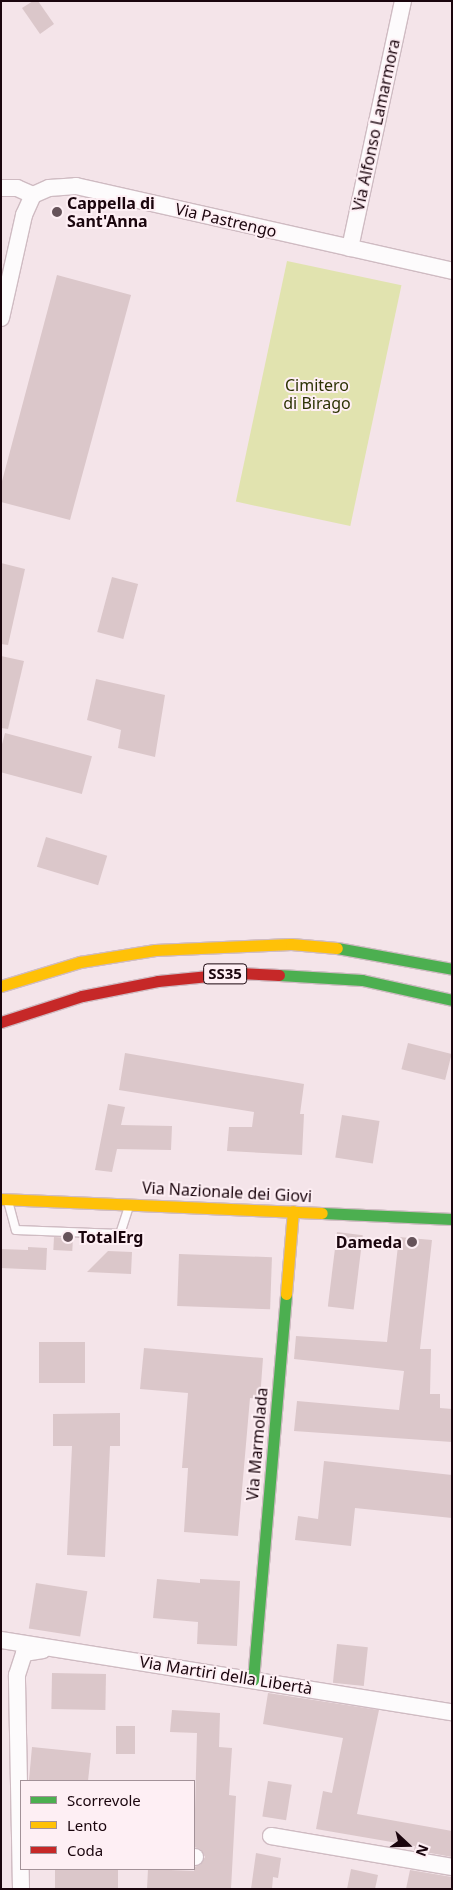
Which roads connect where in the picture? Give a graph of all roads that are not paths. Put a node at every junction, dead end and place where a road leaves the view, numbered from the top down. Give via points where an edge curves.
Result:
1 (403, 1) edge
2 (1, 188) edge
3 (34, 195) junction
4 (350, 248) junction
5 (452, 271) edge
6 (1, 318) edge
7 (452, 969) edge
8 (1, 986) edge
9 (452, 1000) edge
10 (1, 1022) edge
11 (4, 1199) edge
12 (130, 1204) junction
13 (293, 1211) junction
14 (452, 1219) edge
15 (1, 1640) edge
16 (45, 1649) junction
17 (253, 1680) junction
18 (452, 1712) edge
19 (20, 1803) edge
20 (271, 1836) dead end
21 (452, 1867) edge
22 (21, 1870) edge
23 (21, 1889) edge

1 - 4 street, Via Alfonso Lamarmora
2 - 3 street via 17,188
3 - 4 street, Via Pastrengo via 49,188 76,186
3 - 6 street via 24,215
4 - 5 street, Via Pastrengo
7 - 8 main road, SS35 via 354,948 291,944 227,945 155,950 80,962
9 - 10 main road, SS35 via 362,980 239,973 158,981 82,996
11 - 12 main road, Via Nazionale dei Giovi
11 - 12 lane via 16,1230 120,1234
12 - 13 main road, Via Nazionale dei Giovi
13 - 14 main road, Via Nazionale dei Giovi
13 - 17 main road, Via Marmolada
15 - 16 street, Via Martiri della Libertà
16 - 17 street, Via Martiri della Libertà via 58,1648
16 - 19 street via 24,1653 17,1675
17 - 18 street, Via Martiri della Libertà
20 - 21 street
22 - 23 street

